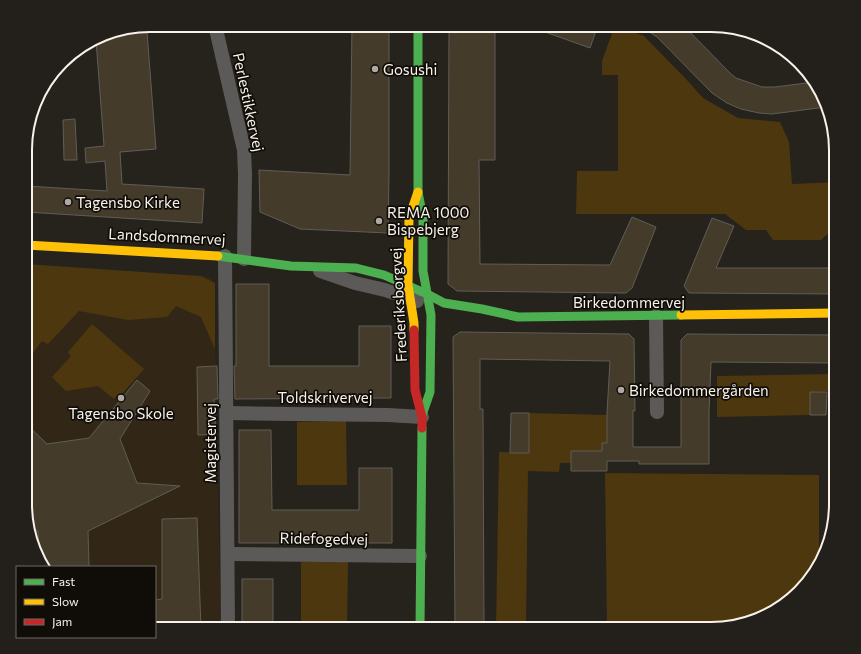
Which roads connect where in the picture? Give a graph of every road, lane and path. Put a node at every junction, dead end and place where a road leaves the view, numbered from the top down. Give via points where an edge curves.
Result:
1 (217, 32) edge
2 (418, 32) edge
3 (418, 192) junction
4 (32, 244) edge
5 (225, 256) junction
6 (244, 259) junction
7 (306, 267) joint
8 (409, 292) junction
9 (427, 294) junction
10 (829, 314) edge
11 (656, 316) junction
12 (657, 412) dead end
13 (227, 413) junction
14 (422, 417) junction
15 (228, 554) junction
16 (420, 556) junction
17 (228, 622) edge
18 (420, 622) edge

1 - 6 street, Perlestikkervej via 244,150
2 - 3 street, Frederiksborgvej
3 - 8 street, Frederiksborgvej via 409,218
3 - 9 street, Frederiksborgvej via 423,218 423,271
4 - 5 street, Landsdommervej
5 - 6 street, Landsdommervej
5 - 13 street, Magistervej
6 - 7 street, Landsdommervej
7 - 8 street, Landsdommervej via 355,283
8 - 9 street via 416,301 421,302
8 - 14 street, Frederiksborgvej via 414,323 415,390
9 - 11 street, Birkedommervej via 444,304 518,317
9 - 14 street, Frederiksborgvej via 430,315 430,392
10 - 11 street, Birkedommervej
11 - 12 street
13 - 14 street, Toldskrivervej
13 - 15 street, Magistervej
14 - 16 street, Frederiksborgvej
15 - 16 street, Ridefogedvej
15 - 17 street, Magistervej
16 - 18 street, Frederiksborgvej

